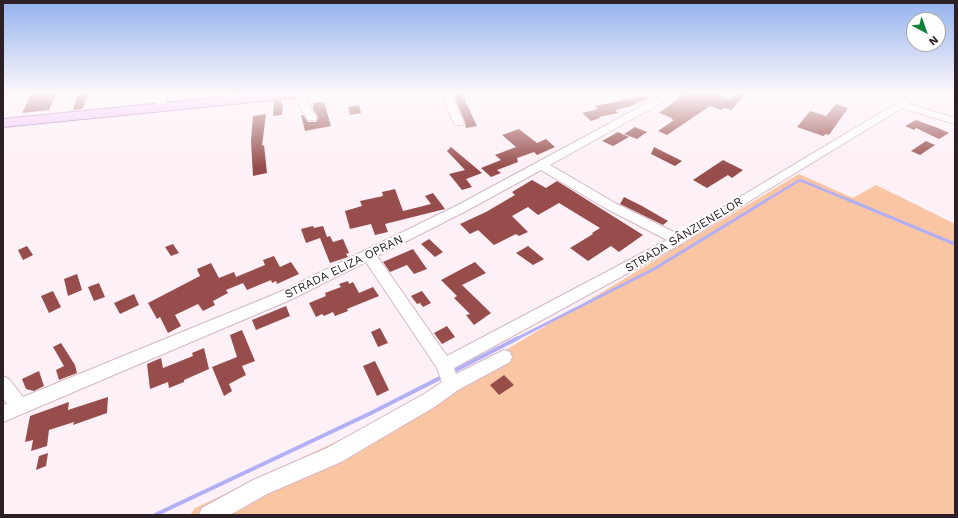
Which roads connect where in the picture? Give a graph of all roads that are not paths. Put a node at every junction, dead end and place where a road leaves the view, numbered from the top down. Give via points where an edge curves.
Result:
1 (50, 118) edge
2 (457, 118) edge
3 (627, 118) edge
4 (878, 118) edge
5 (945, 118) edge
6 (955, 121) edge
7 (3, 123) edge
8 (459, 123) dead end
9 (541, 165) junction
10 (678, 240) junction
11 (368, 256) junction
12 (504, 357) dead end
13 (444, 365) junction
14 (3, 384) edge
15 (452, 385) junction
16 (11, 410) edge
17 (209, 515) edge

1 - 7 main road
2 - 8 street
3 - 9 street, STRADA ELIZA OPRAN
4 - 10 street, STRADA SÂNZIENELOR
5 - 6 street
9 - 10 street via 611,206
9 - 11 street, STRADA ELIZA OPRAN
10 - 13 street, STRADA SÂNZIENELOR
11 - 13 street
11 - 16 street, STRADA ELIZA OPRAN via 285,296
12 - 15 street
13 - 15 street
14 - 16 street
15 - 17 street via 334,456 260,487

